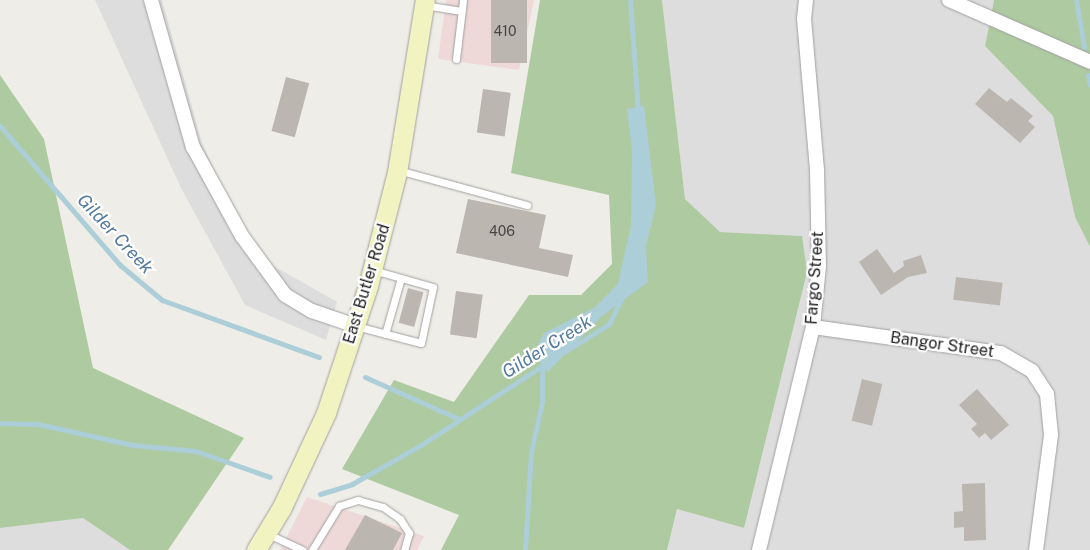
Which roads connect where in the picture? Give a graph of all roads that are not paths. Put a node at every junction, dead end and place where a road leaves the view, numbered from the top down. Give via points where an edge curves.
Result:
1 (152, 0) edge
2 (463, 0) edge
3 (806, 0) edge
4 (949, 0) edge
5 (424, 2) edge
6 (462, 11) junction
7 (456, 59) dead end
8 (1090, 62) edge
9 (398, 170) junction
10 (527, 205) dead end
11 (373, 270) junction
12 (401, 278) junction
13 (356, 326) junction
14 (813, 327) junction
15 (385, 334) junction
16 (266, 533) junction
17 (256, 550) edge
18 (302, 550) edge
19 (312, 550) edge
20 (404, 550) edge
21 (760, 550) edge
22 (1036, 550) edge

1 - 13 street via 193,147 242,236 285,295 312,311
2 - 6 lane
3 - 14 street, Fargo Street via 806,59 819,219
4 - 8 street
5 - 6 lane
5 - 9 main road, East Butler Road
6 - 7 lane
9 - 10 lane
9 - 11 main road, East Butler Road
11 - 12 lane
11 - 13 main road, East Butler Road
12 - 15 lane
12 - 15 lane via 433,287 421,343
13 - 15 lane
13 - 16 main road, East Butler Road via 326,412
14 - 21 street, Fargo Street
14 - 22 street, Bangor Street via 1001,352 1032,371 1047,394 1051,435
16 - 17 main road, East Butler Road
16 - 18 lane
19 - 20 lane via 339,506 358,500 383,507 400,519 410,533

